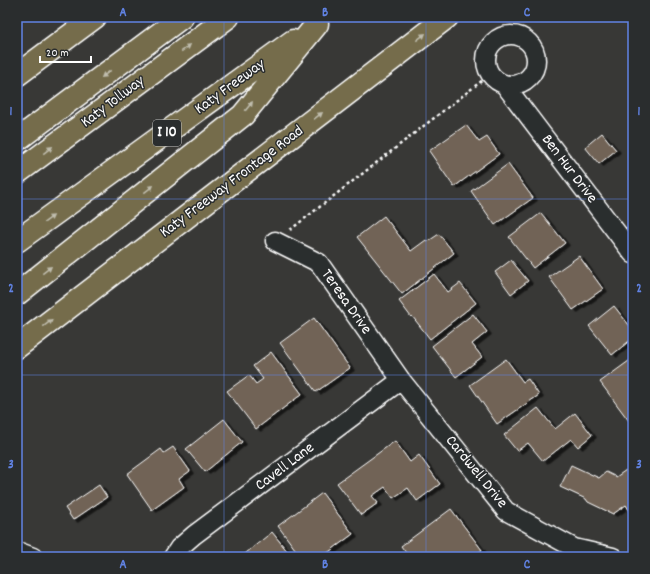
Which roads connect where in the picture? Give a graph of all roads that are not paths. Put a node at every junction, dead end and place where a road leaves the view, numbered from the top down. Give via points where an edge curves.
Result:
1 (95, 17) edge
2 (182, 17) edge
3 (228, 17) edge
4 (447, 17) edge
5 (322, 20) edge
6 (17, 75) edge
7 (497, 80) road end
8 (17, 140) edge
9 (17, 173) edge
10 (17, 241) edge
11 (275, 241) road end
12 (631, 248) edge
13 (17, 294) edge
14 (17, 347) edge
15 (401, 380) junction
16 (17, 551) edge
17 (33, 557) edge
18 (173, 557) edge
19 (613, 557) edge

1 - 6 main road
2 -> 8 main road, Katy Tollway
9 -> 3 main road, Katy Tollway
14 -> 4 main road, Katy Freeway Frontage Road
10 -> 5 main road, Katy Freeway / I 10
13 -> 5 main road via 243,115
7 - 12 street, Ben Hur Drive
11 - 15 street, Teresa Drive via 319,263
15 - 18 street, Cavell Lane via 194,535
15 - 19 street, Cardwell Drive via 506,511 574,548
16 - 17 street

